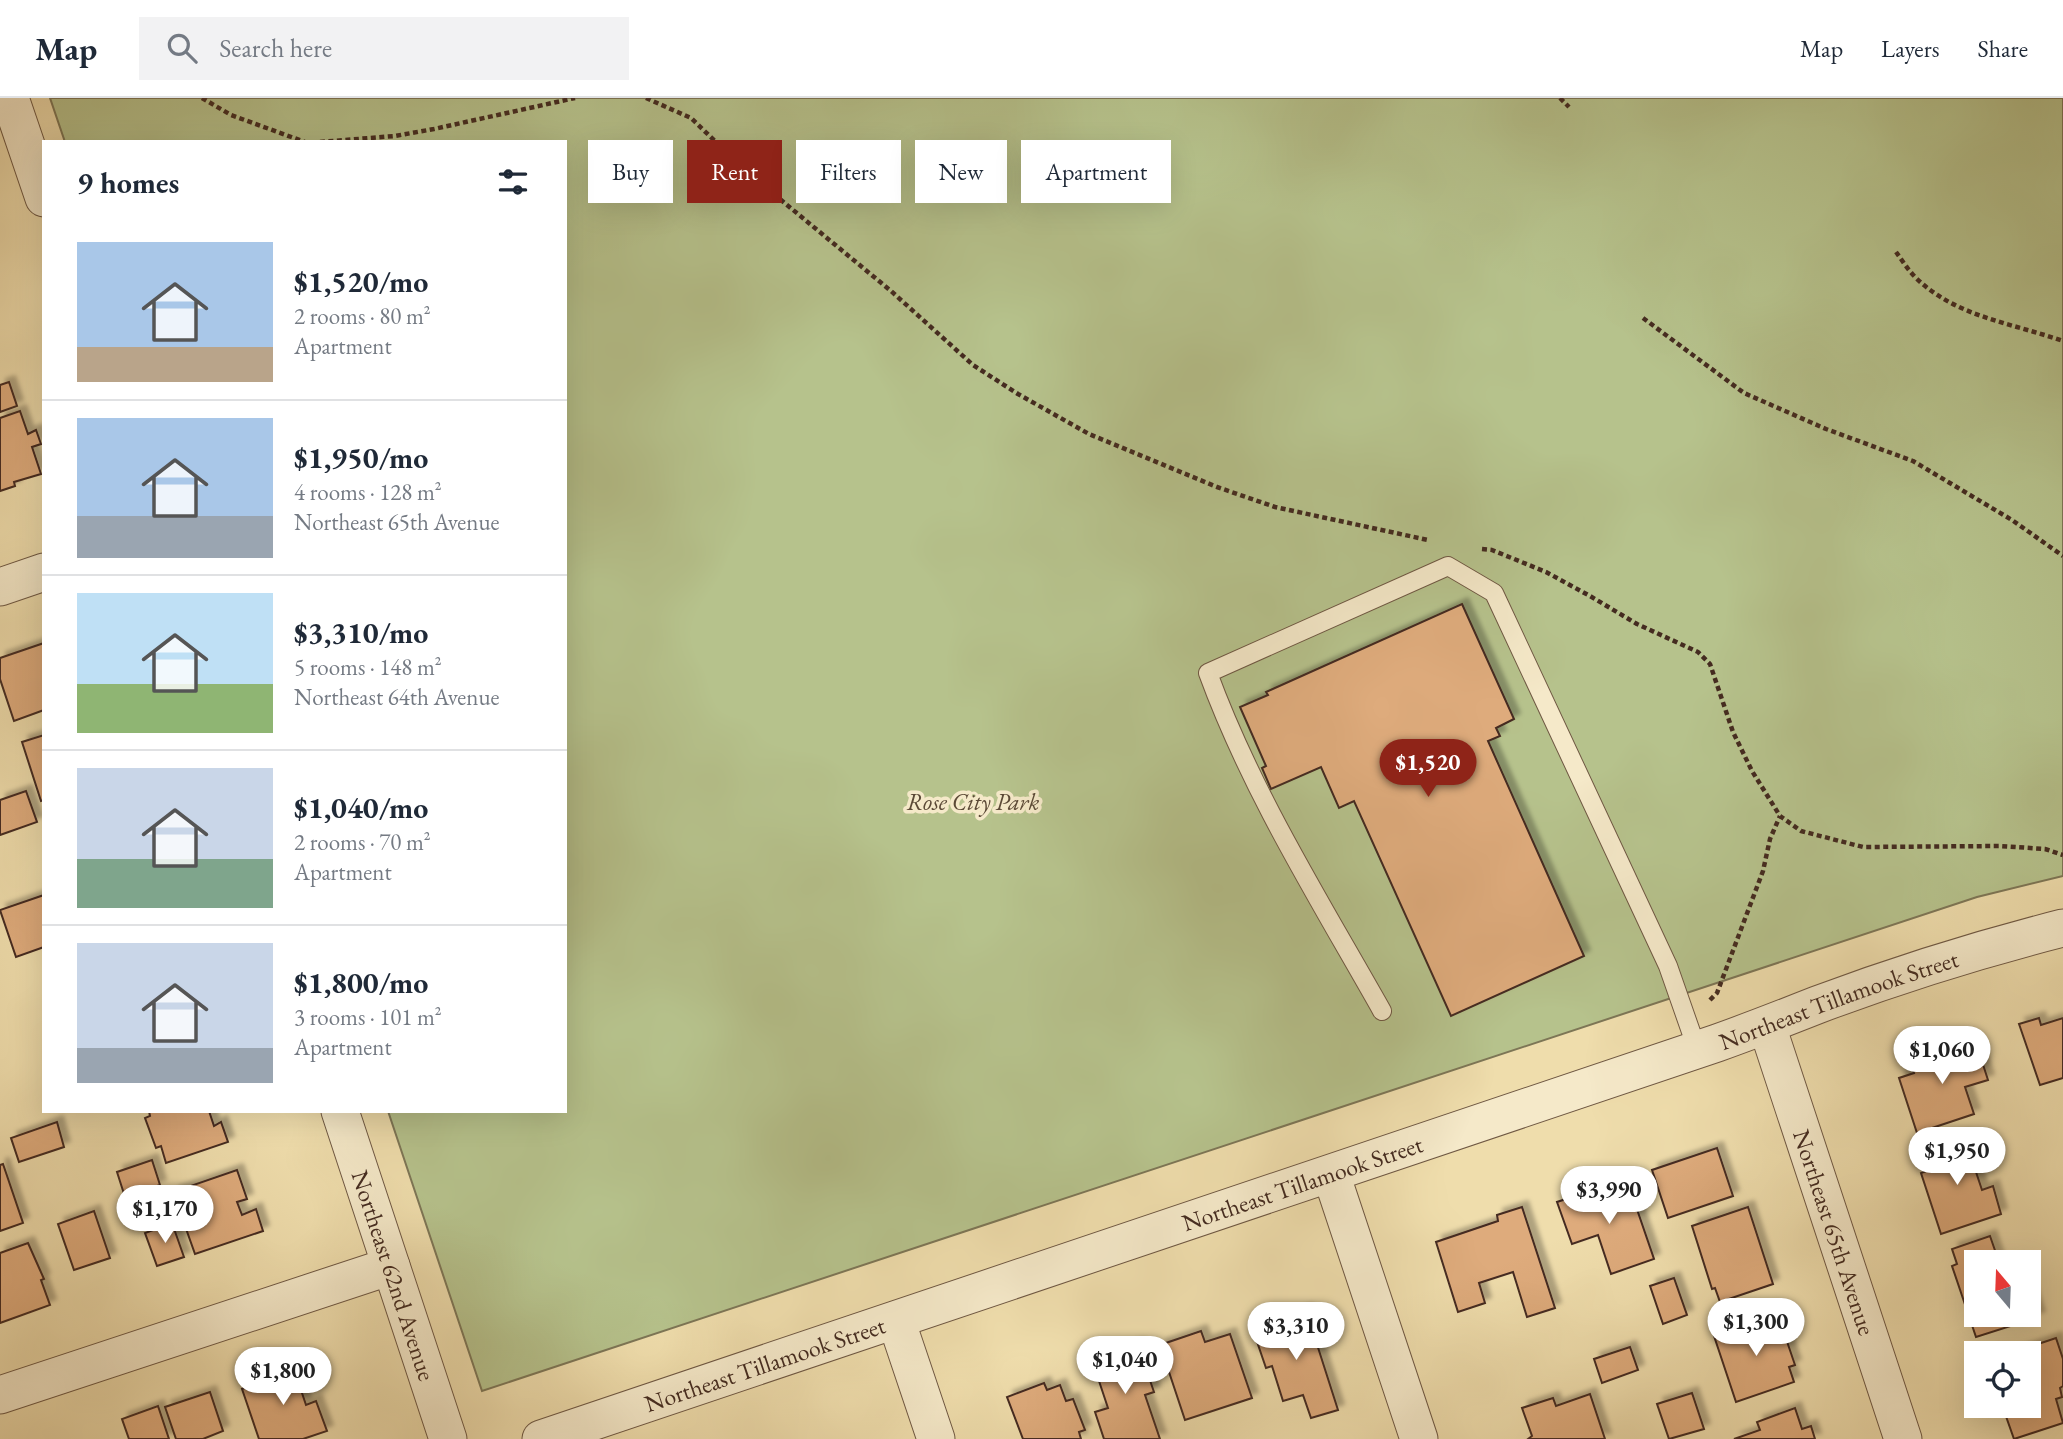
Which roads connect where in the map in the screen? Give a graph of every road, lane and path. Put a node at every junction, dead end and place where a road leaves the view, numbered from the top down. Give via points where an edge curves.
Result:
1 (10, 98) edge
2 (202, 98) edge
3 (575, 98) edge
4 (646, 98) edge
5 (1560, 98) edge
6 (1569, 107) dead end
7 (300, 140) edge
8 (345, 140) edge
9 (42, 192) edge
10 (1896, 252) dead end
11 (1643, 318) dead end
12 (2063, 341) edge
13 (1441, 542) dead end
14 (1479, 549) dead end
15 (2063, 556) edge
16 (42, 573) edge
17 (0, 587) edge
18 (1780, 816) junction
19 (2063, 855) edge
20 (2063, 928) edge
21 (1382, 1011) dead end
22 (1767, 1026) junction
23 (1707, 1046) junction
24 (341, 1113) edge
25 (1331, 1174) junction
26 (391, 1266) junction
27 (896, 1320) junction
28 (0, 1395) edge
29 (448, 1439) edge
30 (541, 1439) edge
31 (936, 1439) edge
32 (1419, 1439) edge
33 (1903, 1439) edge

1 - 9 street
2 - 7 path
3 - 8 path via 434,129
4 - 13 path via 691,118 972,365 1089,434 1275,507
5 - 6 path
10 - 12 path via 1915,277 1942,299
11 - 15 path via 1744,393 1913,461
14 - 18 path via 1546,572 1637,624 1698,652 1710,664 1734,732
16 - 17 street
18 - 19 path via 1801,831 1863,847 2000,846
18 - 23 path via 1717,993 1705,1003
20 - 22 street, Northeast Tillamook Street via 1994,946
21 - 23 lane via 1262,797 1208,673 1448,566 1494,593
22 - 23 street, Northeast Tillamook Street
22 - 33 street, Northeast 65th Avenue
23 - 25 street, Northeast Tillamook Street
24 - 26 street, Northeast 62nd Avenue
25 - 27 street, Northeast Tillamook Street
25 - 32 street
26 - 28 street
26 - 29 street, Northeast 62nd Avenue
27 - 30 street, Northeast Tillamook Street
27 - 31 street

